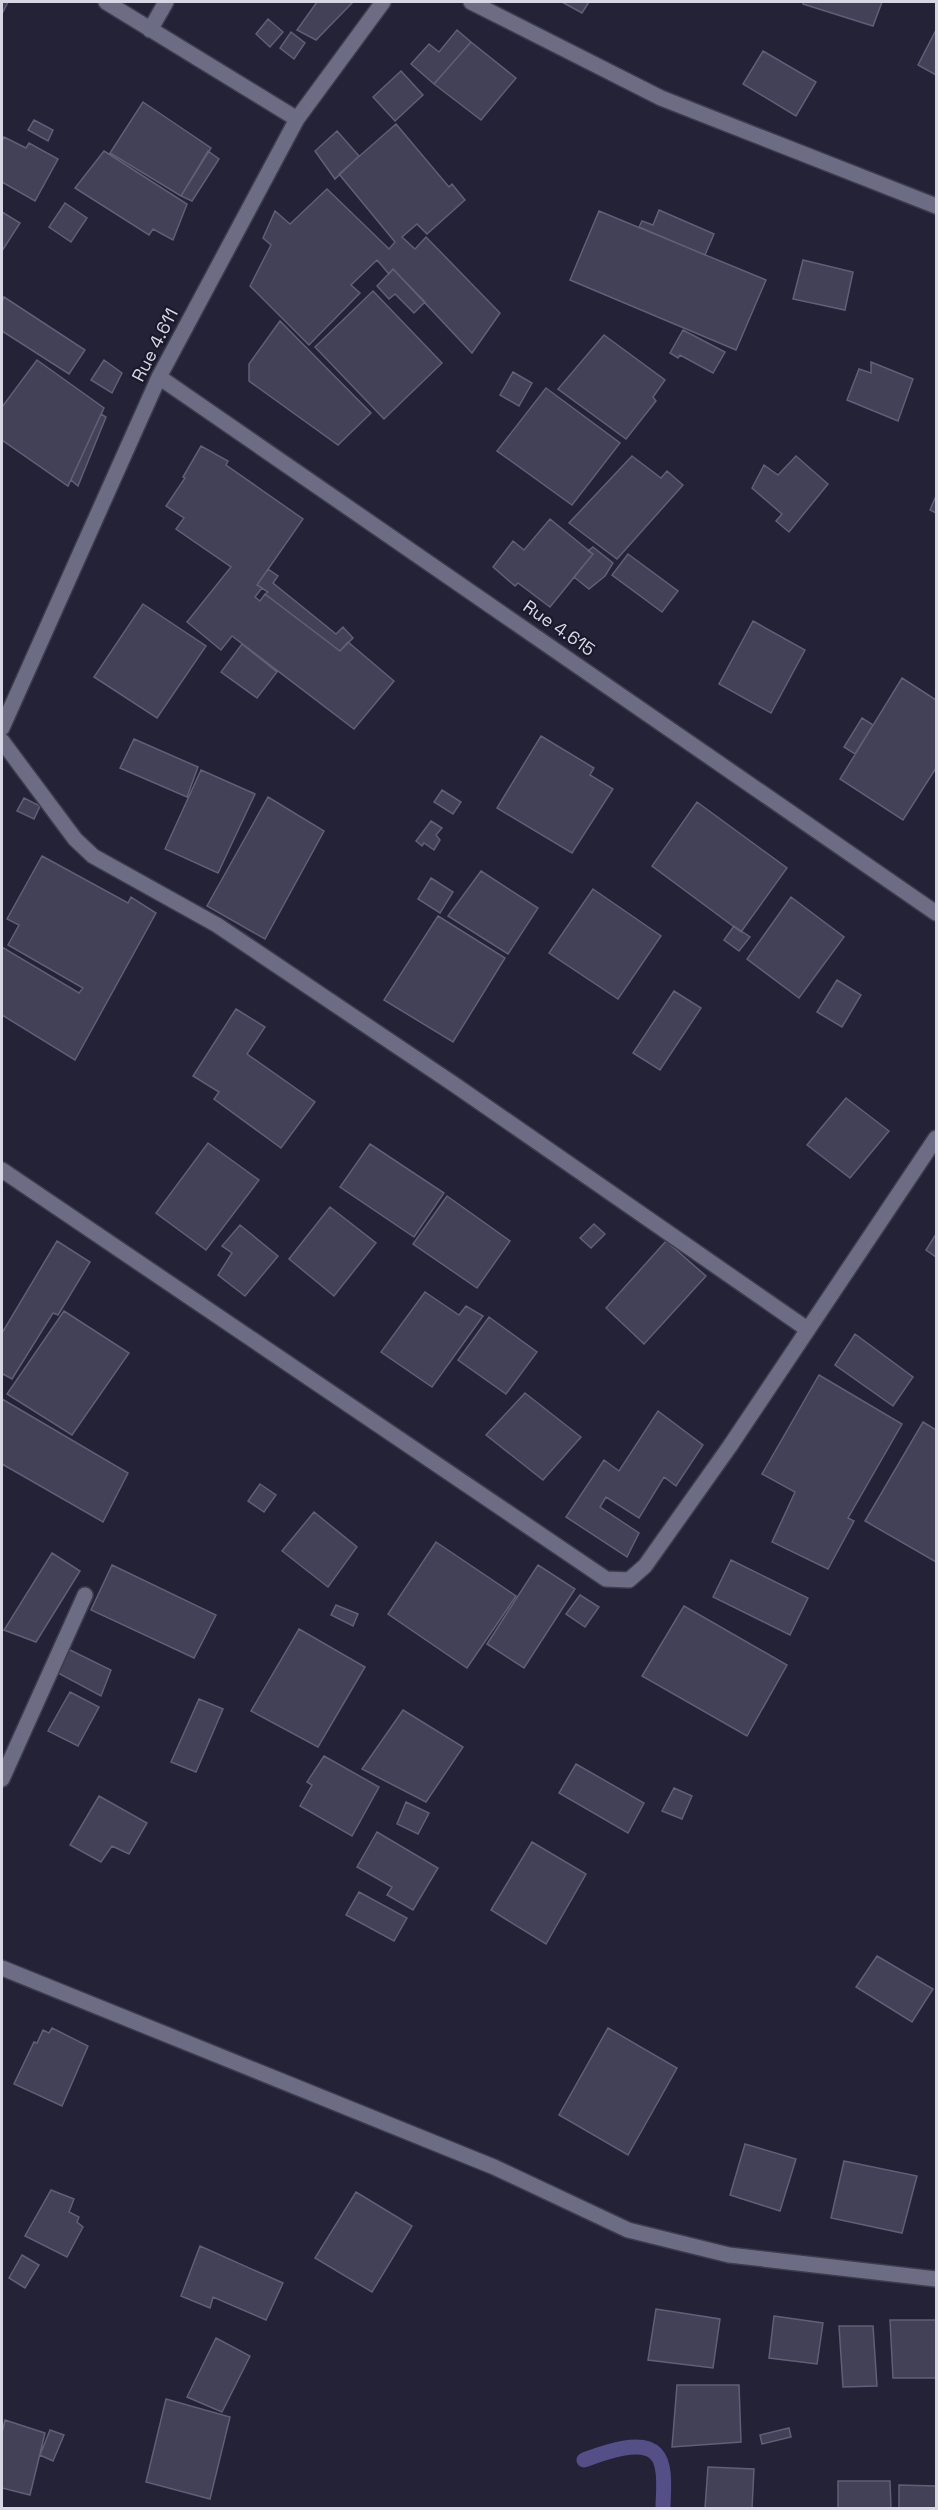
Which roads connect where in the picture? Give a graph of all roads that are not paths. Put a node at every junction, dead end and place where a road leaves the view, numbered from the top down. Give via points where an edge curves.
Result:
1 (106, 2) edge
2 (166, 2) edge
3 (383, 2) edge
4 (471, 2) edge
5 (150, 30) junction
6 (297, 119) junction
7 (936, 206) edge
8 (159, 377) junction
9 (2, 728) edge
10 (2, 741) edge
11 (936, 913) edge
12 (936, 1138) edge
13 (2, 1170) edge
14 (807, 1329) junction
15 (85, 1595) dead end
16 (2, 1779) edge
17 (2, 1968) edge
18 (936, 2278) edge

1 - 5 street
2 - 5 street
3 - 6 street, Rue 4.611
4 - 7 street via 661,98
5 - 6 street
6 - 8 street, Rue 4.611
8 - 9 street, Rue 4.611
8 - 11 street, Rue 4.615
10 - 14 street via 75,839 93,856 217,925
12 - 14 street
13 - 14 street via 606,1579 629,1580 645,1566
15 - 16 street
17 - 18 street via 494,2167 628,2230 729,2255

